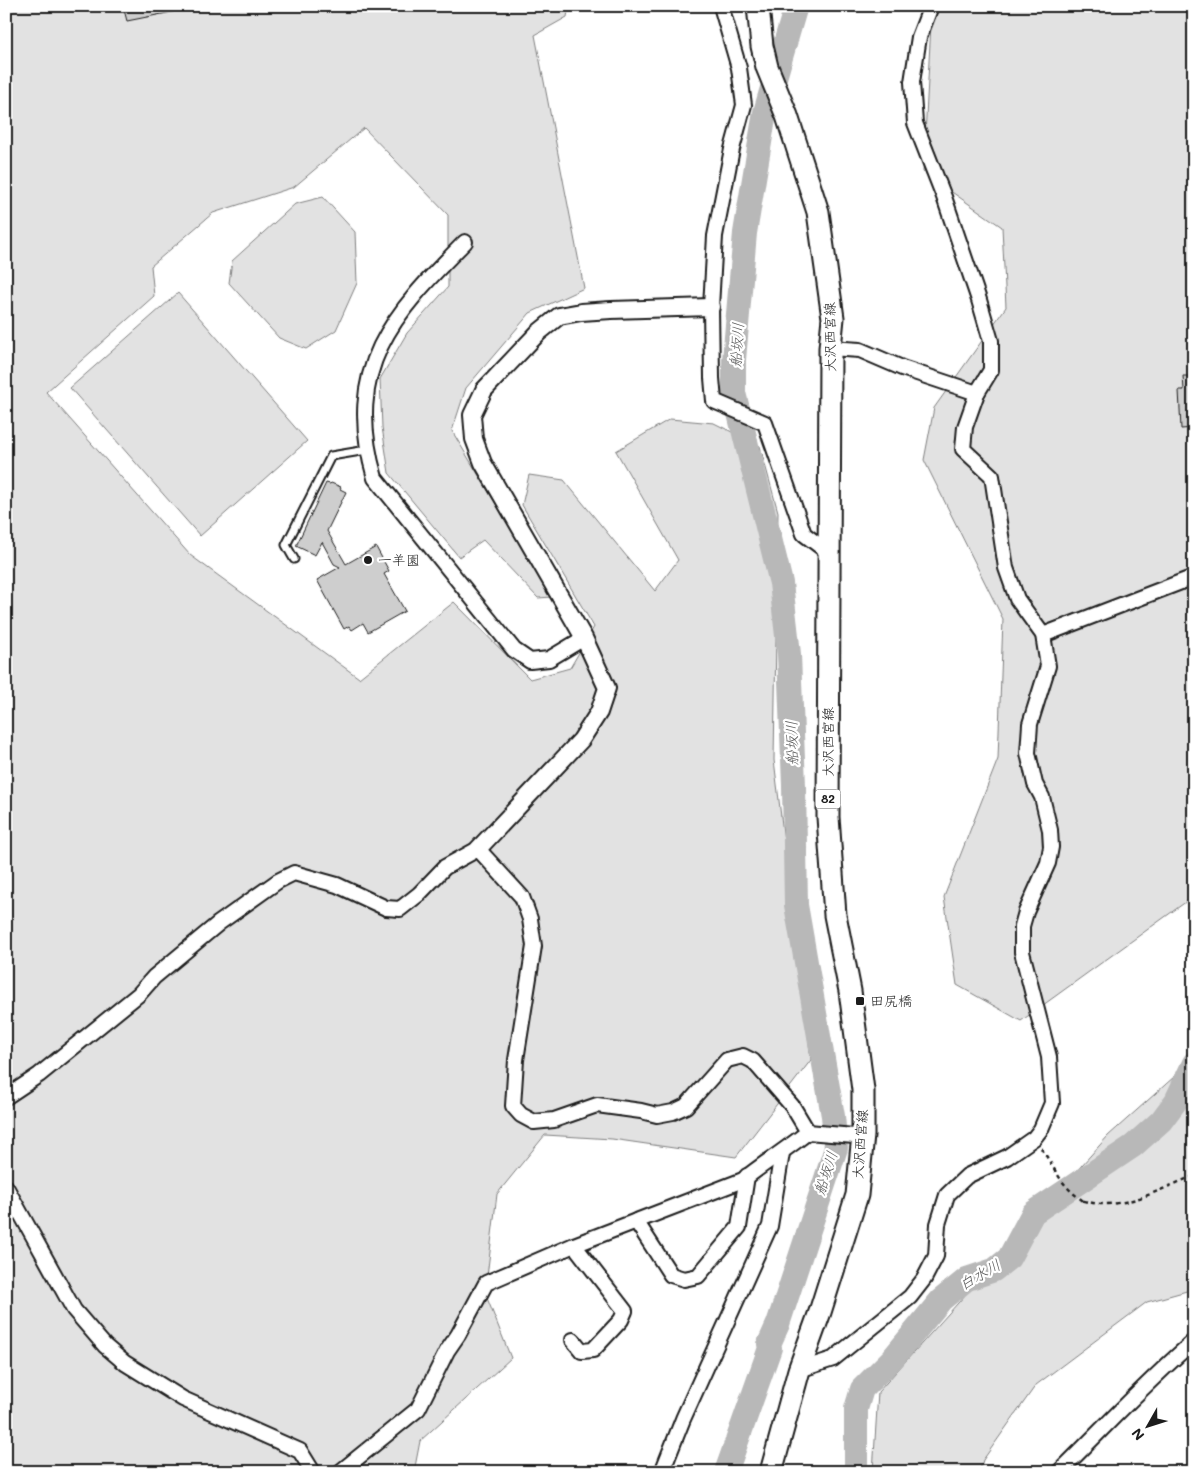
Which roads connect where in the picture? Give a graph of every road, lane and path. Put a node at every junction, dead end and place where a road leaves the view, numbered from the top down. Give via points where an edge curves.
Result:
1 (721, 6) edge
2 (758, 6) edge
3 (931, 6) edge
4 (465, 242) dead end
5 (711, 307) junction
6 (830, 348) junction
7 (977, 393) junction
8 (367, 450) junction
9 (829, 553) junction
10 (294, 559) dead end
11 (1194, 577) edge
12 (1043, 635) junction
13 (584, 638) junction
14 (478, 849) junction
15 (6, 1097) edge
16 (812, 1133) junction
17 (859, 1135) junction
18 (1034, 1138) junction
19 (782, 1153) junction
20 (747, 1176) junction
21 (1194, 1176) edge
22 (6, 1187) edge
23 (636, 1221) junction
24 (574, 1245) junction
25 (573, 1340) dead end
26 (1194, 1341) edge
27 (799, 1370) junction
28 (313, 1472) edge
29 (340, 1472) edge
30 (662, 1472) edge
31 (771, 1472) edge
32 (1059, 1472) edge

1 - 5 street via 739,68 744,105 715,236
2 - 6 main road, 大沢西宮線 / 82 via 767,66 818,212 832,318
3 - 7 street via 919,38 912,82 913,109 915,123 980,300 990,341 991,370
4 - 8 street via 434,273 384,338 373,362 366,392
5 - 9 street via 714,401 766,423 804,534
5 - 13 street via 612,310 559,316 538,333 484,390 472,415 474,439 483,463
6 - 7 street via 860,350
6 - 9 main road, 大沢西宮線 / 82
7 - 12 street via 965,426 963,449 992,476 1006,568 1017,598
8 - 10 lane via 331,456 286,544
8 - 13 street via 375,478 514,650 530,661 549,659
9 - 17 main road, 大沢西宮線 / 82 via 828,817 835,915 850,991 863,1090
11 - 12 street
12 - 18 street via 1048,666 1030,724 1028,754 1035,784 1042,797 1051,847 1022,926 1022,952 1049,1057 1052,1103
13 - 14 street via 607,688 599,712 581,740
14 - 15 street via 445,867 400,910 386,908 337,886 294,873 278,881 218,923 154,977 139,994 39,1075
14 - 16 street via 522,897 530,919 534,946 516,1060 513,1106 520,1115 534,1122 554,1120 597,1105 657,1115 674,1112 686,1106 728,1060 743,1056 753,1061 794,1106
16 - 17 street
16 - 19 street
17 - 27 main road, 大沢西宮線 / 82 via 857,1195
18 - 21 path via 1055,1172 1080,1200 1102,1205 1125,1203
18 - 27 street via 1007,1157 967,1176 947,1195 938,1224 936,1256 924,1280 910,1297 833,1359
19 - 20 street
19 - 30 street via 770,1226
20 - 23 street
20 - 23 street via 739,1227 698,1276 684,1279 671,1275
22 - 28 street via 74,1310 105,1346 125,1363 183,1399 300,1451
23 - 24 street
24 - 25 street via 625,1311 621,1320 593,1350 582,1351
24 - 29 street via 486,1283 447,1350 418,1409
26 - 32 street
27 - 31 main road, 大沢西宮線 / 82

